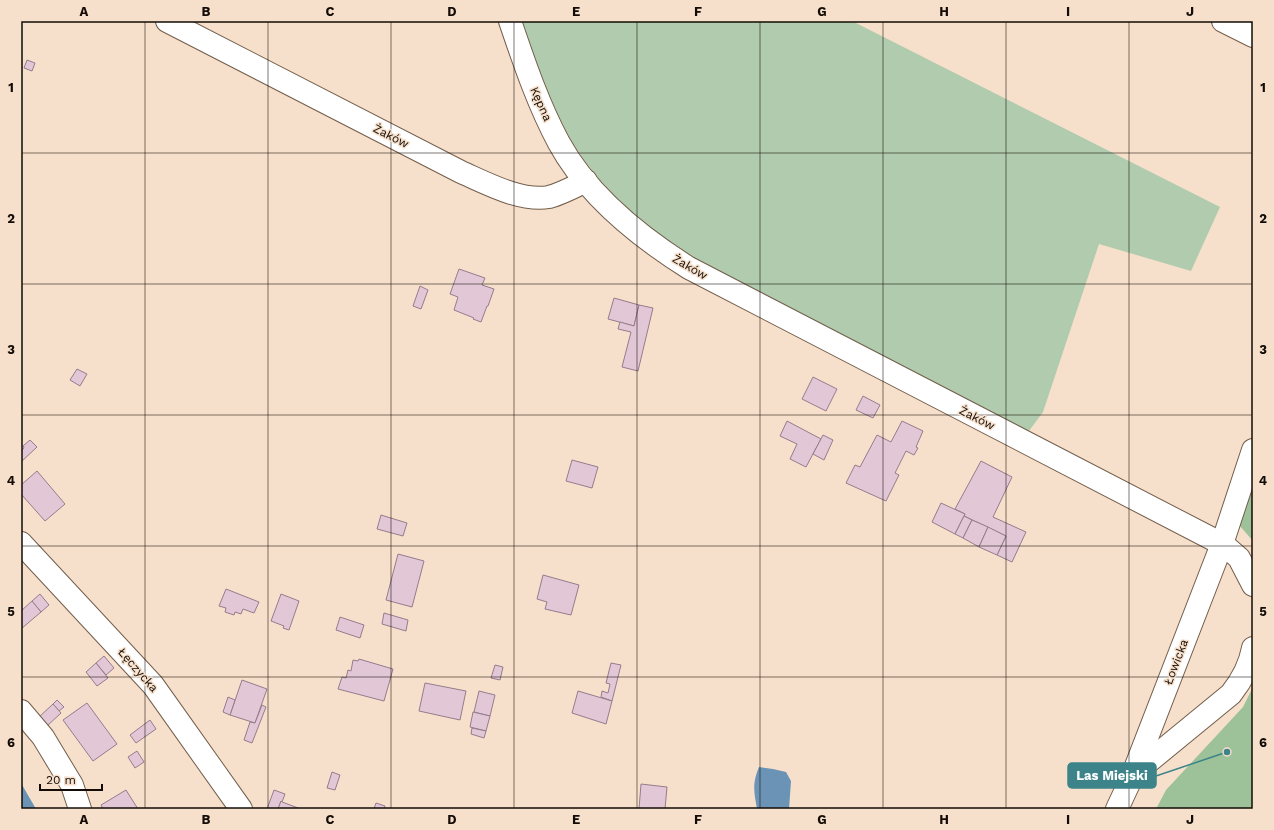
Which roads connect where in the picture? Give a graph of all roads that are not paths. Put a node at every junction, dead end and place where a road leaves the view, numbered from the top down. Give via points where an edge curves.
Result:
1 (167, 21) edge
2 (510, 21) edge
3 (1223, 21) edge
4 (1253, 36) edge
5 (586, 181) junction
6 (1253, 450) edge
7 (21, 543) edge
8 (1222, 544) junction
9 (1253, 585) edge
10 (1253, 648) edge
11 (21, 711) edge
12 (1131, 779) junction
13 (80, 809) edge
14 (241, 809) edge
15 (1117, 809) edge

1 - 5 street, Żaków via 461,172 505,190 531,198 540,198 561,193
2 - 5 street, Kępna via 546,117 559,143
3 - 4 street
5 - 8 street, Żaków via 625,222 649,242 689,268
6 - 8 street, Łowicka
7 - 14 street, Łęczycka via 153,685
8 - 9 street via 1239,558
8 - 12 street, Łowicka
10 - 12 street, Łowicka via 1242,680 1231,694 1142,767
11 - 13 street via 43,737 72,786
12 - 15 street, Łowicka

